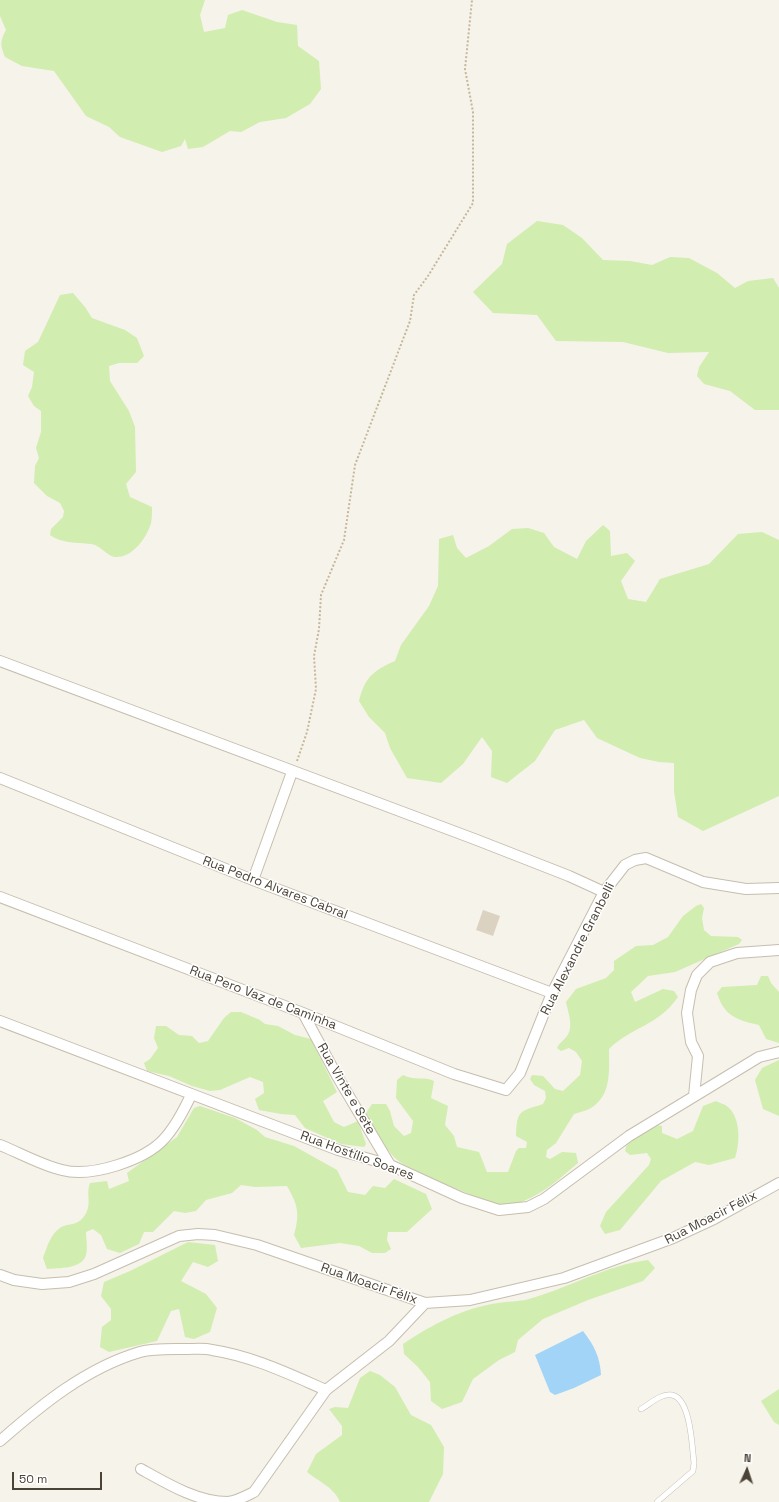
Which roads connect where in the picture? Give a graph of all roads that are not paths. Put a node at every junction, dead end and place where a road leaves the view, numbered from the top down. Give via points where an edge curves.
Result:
1 (0, 661) edge
2 (292, 772) junction
3 (0, 778) edge
4 (253, 880) junction
5 (779, 888) edge
6 (604, 892) junction
7 (0, 897) edge
8 (779, 950) edge
9 (552, 993) junction
10 (303, 1013) junction
11 (0, 1021) edge
12 (779, 1052) edge
13 (520, 1073) joint
14 (191, 1095) junction
15 (694, 1096) junction
16 (0, 1145) edge
17 (390, 1165) junction
18 (779, 1183) edge
19 (0, 1275) edge
20 (425, 1303) junction
21 (326, 1390) junction
22 (641, 1409) dead end
23 (0, 1441) edge
24 (141, 1469) dead end
25 (657, 1502) edge

1 - 2 street
2 - 4 street
2 - 6 street via 477,840
3 - 4 street, Rua Pedro Alvares Cabral
4 - 9 street, Rua Pedro Alvares Cabral
5 - 6 street, Rua Alexandre Granbelli via 746,889 703,882 646,858 625,865
6 - 9 street, Rua Alexandre Granbelli
7 - 10 street, Rua Pero Vaz de Caminha
8 - 15 street via 737,953 710,962 696,975 687,1013 691,1042 698,1056
9 - 13 street, Rua Alexandre Granbelli
10 - 13 street, Rua Pero Vaz de Caminha via 454,1074 498,1089 506,1090
10 - 17 street, Rua Vinte e Sete
11 - 14 street, Rua Hostílio Soares
12 - 15 street, Rua Hostílio Soares via 759,1057
14 - 16 street via 176,1123 150,1152 91,1172 63,1171
14 - 17 street, Rua Hostílio Soares via 338,1150
15 - 17 street, Rua Hostílio Soares via 630,1136 544,1199 528,1207 499,1210 462,1198
18 - 20 street, Rua Moacir Félix via 714,1219 673,1238 564,1278 470,1300
19 - 20 street, Rua Moacir Félix via 42,1284 69,1282 94,1274 179,1236 215,1235 257,1245
20 - 21 street via 389,1340
21 - 23 street via 271,1366 211,1349 141,1352 105,1366 66,1389 38,1408
21 - 24 street via 254,1492 242,1498 228,1502 206,1499 173,1487
22 - 25 lane via 658,1398 672,1395 686,1408 693,1471

